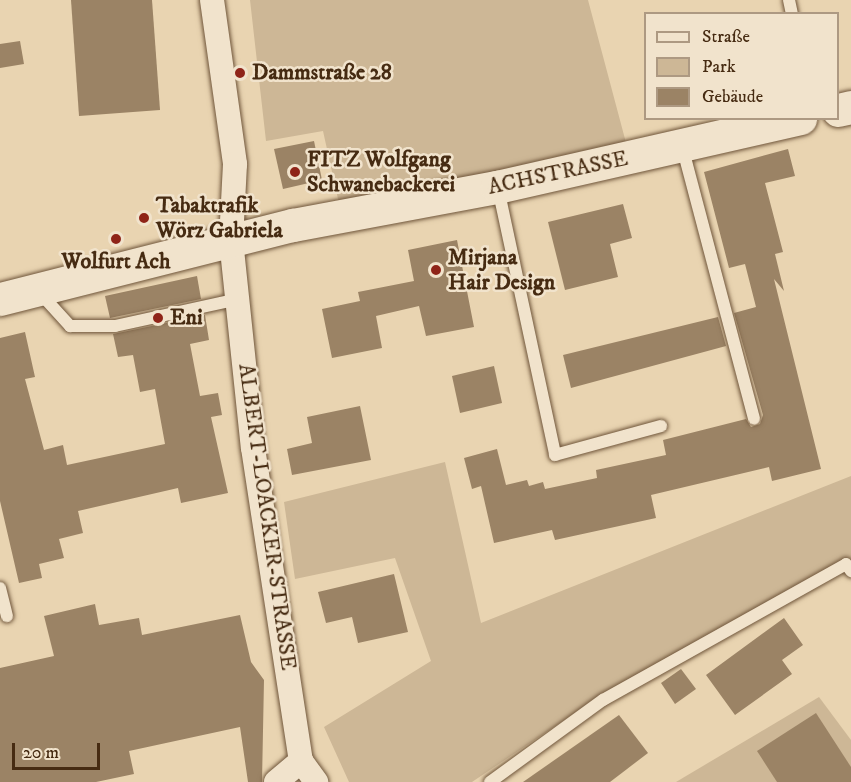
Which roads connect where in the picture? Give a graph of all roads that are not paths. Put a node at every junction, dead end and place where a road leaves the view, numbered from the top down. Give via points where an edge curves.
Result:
1 (212, 0) edge
2 (791, 120) edge
3 (682, 145) junction
4 (497, 187) junction
5 (231, 240) junction
6 (37, 290) junction
7 (0, 299) edge
8 (239, 299) junction
9 (754, 419) dead end
10 (661, 426) dead end
11 (851, 571) edge
12 (0, 588) edge
13 (7, 616) dead end
14 (301, 761) junction
15 (276, 782) edge
16 (316, 782) edge
17 (490, 782) edge

1 - 5 street, ALBERT-LOACKER-STRASSE via 235,164
2 - 3 main road, ACHSTRASSE
3 - 4 main road, ACHSTRASSE
3 - 9 lane
4 - 5 main road, ACHSTRASSE
4 - 10 lane via 555,454
5 - 6 main road, ACHSTRASSE
5 - 8 street, ALBERT-LOACKER-STRASSE
6 - 7 main road, ACHSTRASSE
6 - 8 lane via 70,326 115,326
8 - 14 street, ALBERT-LOACKER-STRASSE via 254,448
11 - 17 lane via 846,564 603,700
12 - 13 lane
14 - 15 street
14 - 16 street

